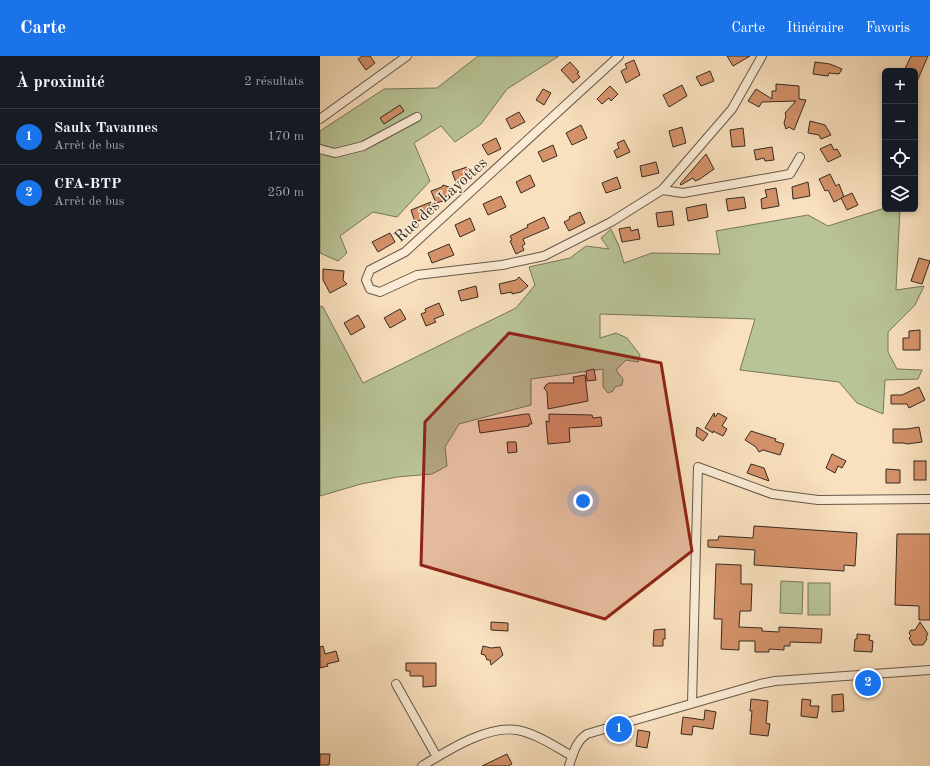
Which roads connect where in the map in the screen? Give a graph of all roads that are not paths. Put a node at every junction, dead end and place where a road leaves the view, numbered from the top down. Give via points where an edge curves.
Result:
1 (407, 56) edge
2 (619, 56) edge
3 (762, 56) edge
4 (417, 117) dead end
5 (320, 119) edge
6 (320, 149) edge
7 (800, 157) dead end
8 (662, 190) junction
9 (930, 499) edge
10 (930, 670) edge
11 (396, 684) dead end
12 (692, 703) junction
13 (572, 756) junction
14 (437, 757) junction
15 (422, 766) edge
16 (569, 766) edge

1 - 5 street
2 - 8 street, Rue des Layottes via 405,252 370,270 366,280 370,289 380,292 417,275 502,265 544,256 611,222
3 - 8 street, Rue des Layottes via 732,109
4 - 6 street via 363,146 335,153
7 - 8 street via 790,174 683,193
9 - 12 street via 818,500 772,494 698,467
10 - 12 street via 774,681
11 - 14 street
12 - 13 street via 587,734 582,737
13 - 14 street via 528,733 501,730 480,735
13 - 16 street
14 - 15 street

